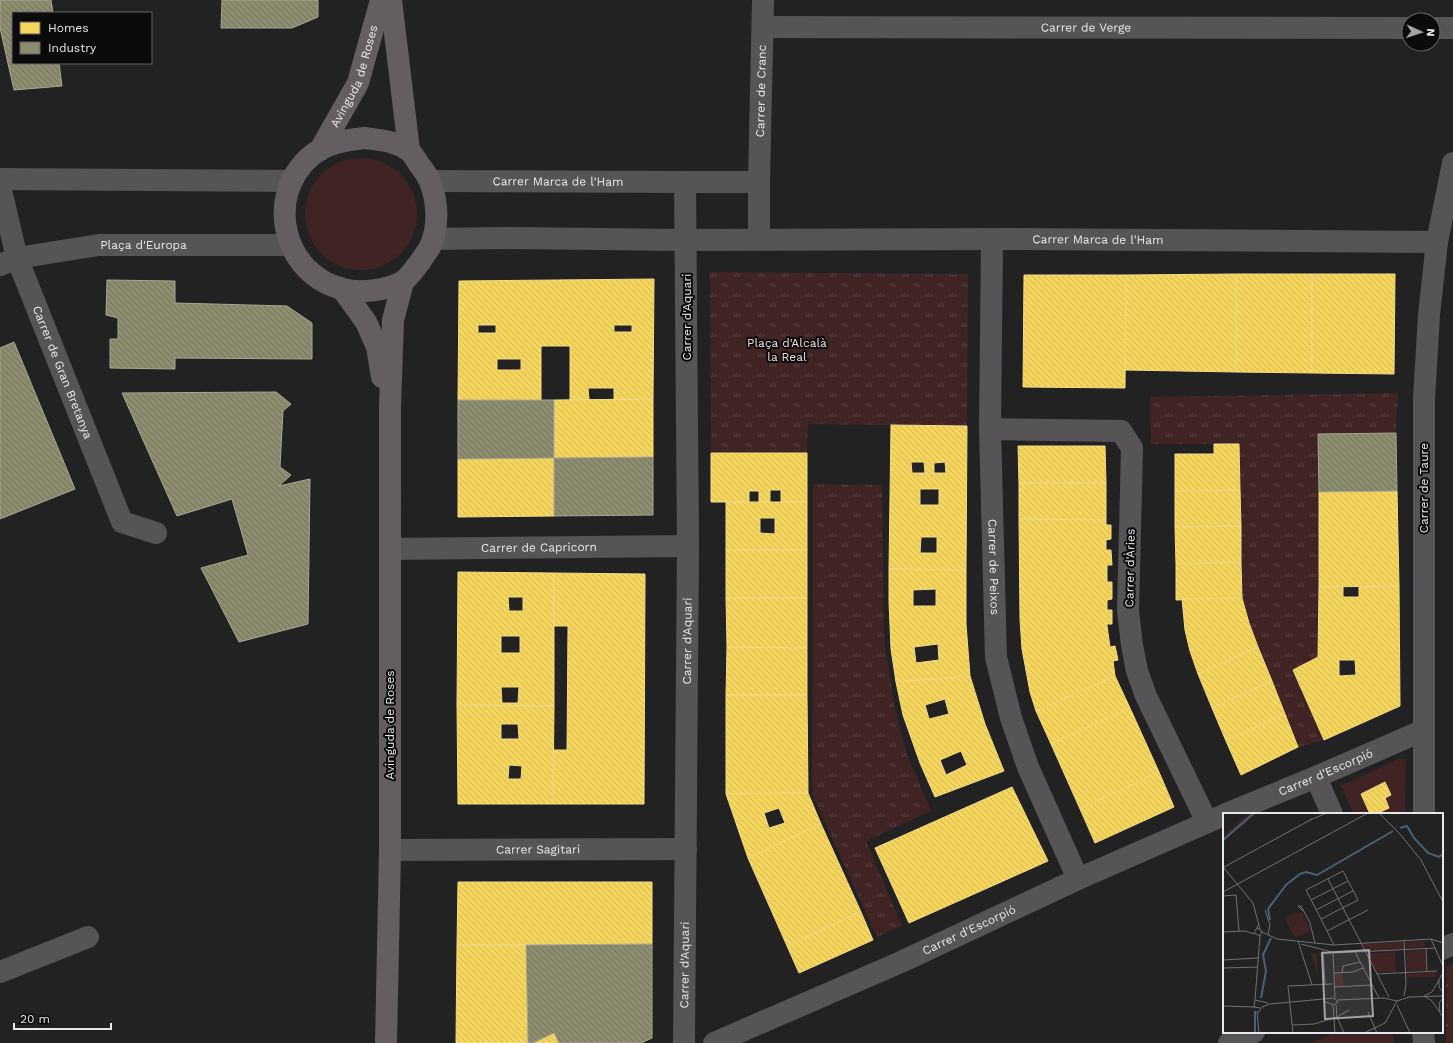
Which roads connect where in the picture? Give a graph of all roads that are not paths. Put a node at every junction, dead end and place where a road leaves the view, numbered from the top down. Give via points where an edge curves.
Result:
1 (381, 0) edge
2 (391, 0) edge
3 (763, 0) edge
4 (763, 27) junction
5 (1401, 28) edge
6 (1441, 28) edge
7 (1453, 28) edge
8 (320, 150) junction
9 (409, 150) junction
10 (1453, 163) edge
11 (0, 179) edge
12 (292, 181) junction
13 (430, 181) junction
14 (685, 182) junction
15 (760, 182) junction
16 (0, 186) edge
17 (433, 239) junction
18 (759, 239) junction
19 (992, 239) junction
20 (686, 240) junction
21 (1437, 242) junction
22 (290, 245) junction
23 (9, 262) edge
24 (403, 282) junction
25 (344, 290) junction
26 (390, 407) junction
27 (990, 429) junction
28 (156, 533) dead end
29 (688, 546) junction
30 (390, 549) junction
31 (1424, 730) junction
32 (1316, 777) junction
33 (1229, 813) edge
34 (1332, 813) edge
35 (1424, 813) edge
36 (1219, 817) edge
37 (686, 849) junction
38 (390, 850) junction
39 (1078, 879) junction
40 (88, 937) dead end
41 (1453, 944) edge
42 (1443, 949) edge
43 (0, 972) edge
44 (1252, 1033) edge
45 (1423, 1033) edge
46 (386, 1043) edge
47 (684, 1043) edge
48 (714, 1043) edge
49 (1229, 1043) edge
50 (1424, 1043) edge

1 - 8 main road, Avinguda de Roses via 358,84
2 - 9 main road, Avinguda de Roses
3 - 4 street, Carrer de Cranc
4 - 5 street, Carrer de Verge
4 - 15 street, Carrer de Cranc
6 - 7 street
8 - 9 main road via 344,140 365,138 388,141
8 - 12 main road via 301,167
9 - 13 main road
10 - 21 street, Carrer de Taure
11 - 12 street
12 - 22 main road via 288,189 284,215
13 - 14 street, Carrer Marca de l'Ham
13 - 17 main road via 435,198 436,223
14 - 15 street, Carrer Marca de l'Ham
14 - 20 street
15 - 18 street
16 - 23 street, Carrer de Gran Bretanya
17 - 20 street, Carrer Marca de l'Ham
17 - 24 main road via 415,269
18 - 19 street, Carrer Marca de l'Ham
18 - 20 street, Carrer Marca de l'Ham
19 - 21 street, Carrer Marca de l'Ham
19 - 27 street, Carrer de Peixos
20 - 29 street, Carrer d'Aquari
21 - 31 street, Carrer de Taure via 1424,399
22 - 23 street, Plaça d'Europa via 99,245
22 - 25 main road via 301,262 320,280
23 - 28 street, Carrer de Gran Bretanya via 122,522
24 - 25 main road via 374,291
24 - 26 main road, Avinguda de Roses via 393,320
25 - 26 main road, Avinguda de Roses via 366,322 377,347 380,371
26 - 30 main road, Avinguda de Roses
27 - 36 street, Carrer d'Àries via 1121,432 1132,448 1128,612 1137,672 1146,696
27 - 39 street, Carrer de Peixos via 996,657 1011,718 1028,767
29 - 30 street, Carrer de Capricorn
29 - 37 street, Carrer d'Aquari
30 - 38 main road, Avinguda de Roses
31 - 32 street, Carrer d'Escorpió
31 - 35 street, Carrer de Taure
32 - 33 street, Carrer d'Escorpió
32 - 34 street
36 - 39 street, Carrer d'Escorpió
37 - 38 street, Carrer Sagitari
37 - 47 street, Carrer d'Aquari
38 - 46 main road, Avinguda de Roses
39 - 48 street, Carrer d'Escorpió via 901,962
40 - 43 street
41 - 42 street
44 - 49 street
45 - 50 street

